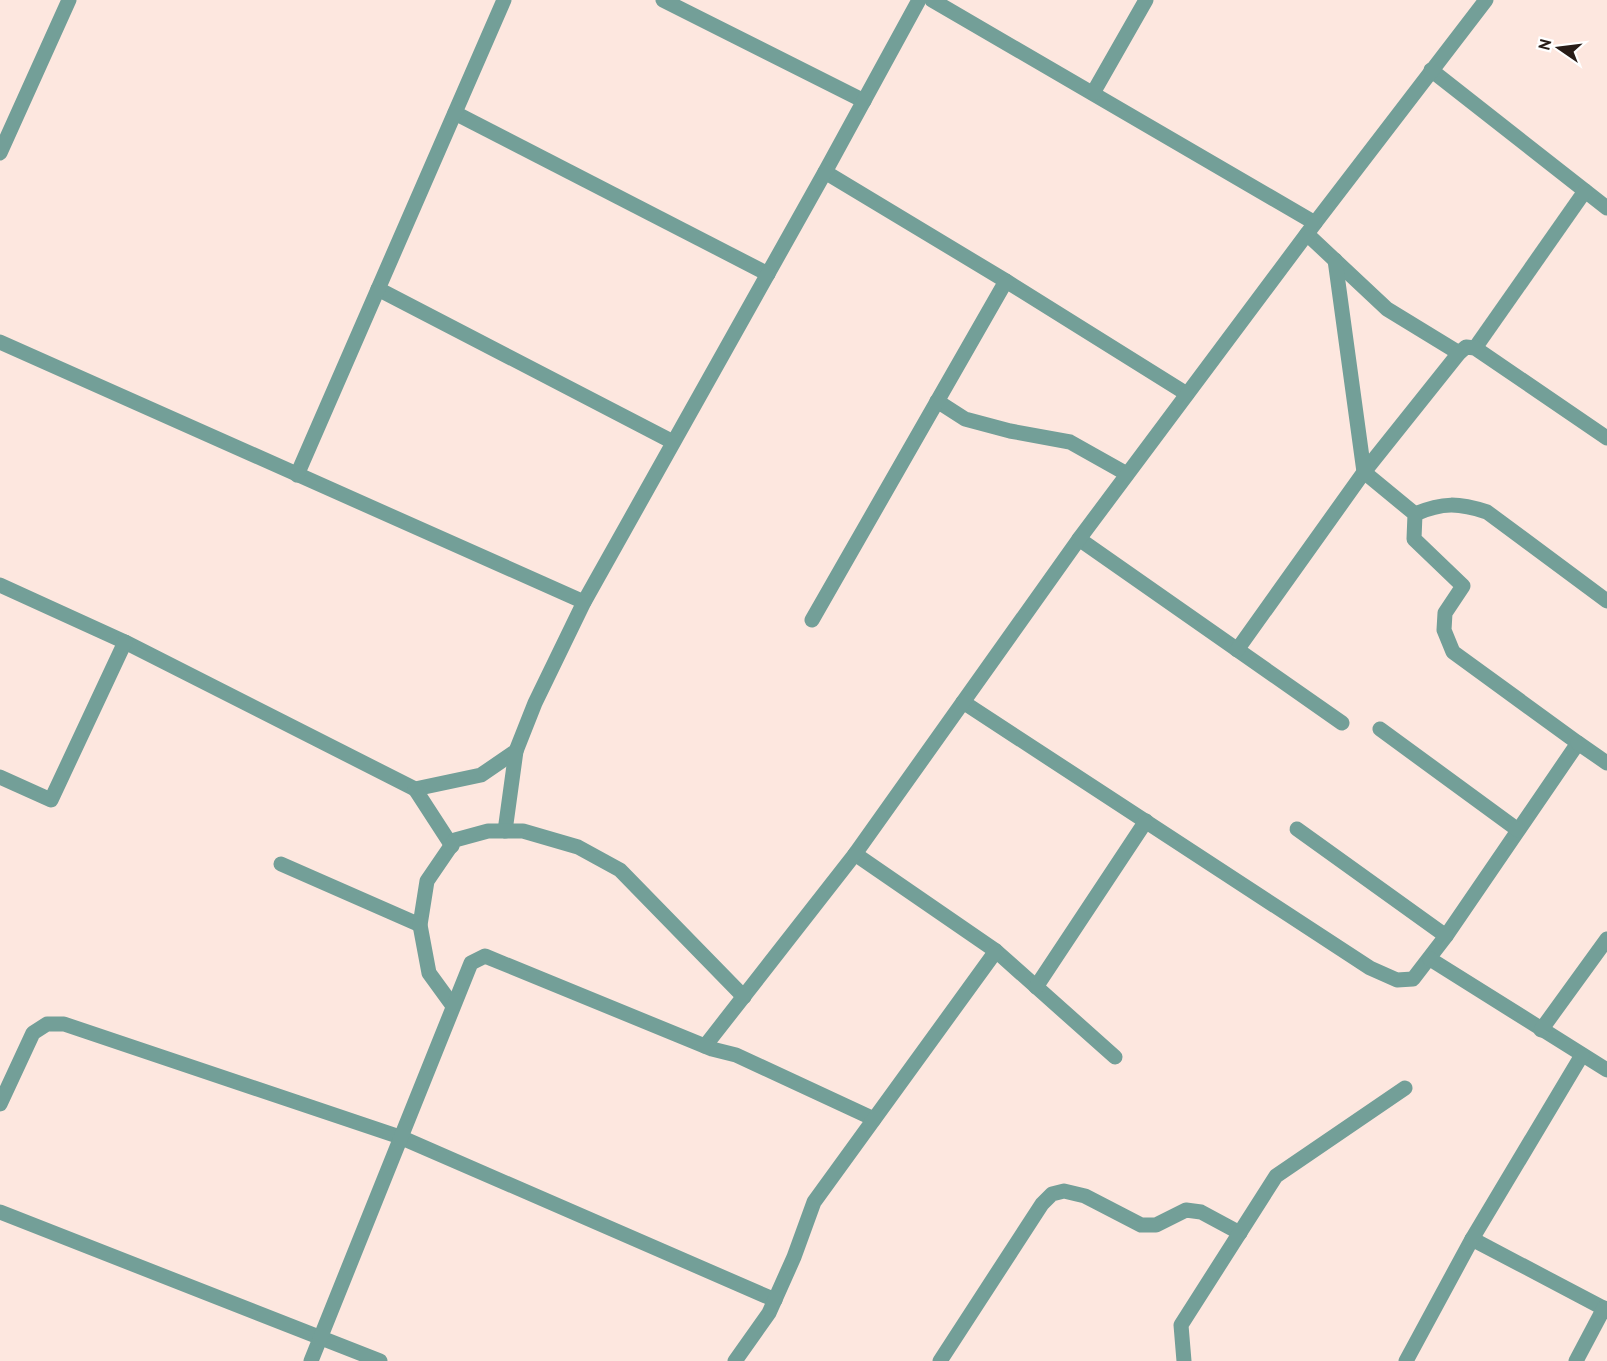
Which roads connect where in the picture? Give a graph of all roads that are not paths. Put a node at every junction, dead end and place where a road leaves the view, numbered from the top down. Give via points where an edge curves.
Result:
1 (69, 0) edge
2 (504, 0) edge
3 (663, 0) edge
4 (919, 0) edge
5 (932, 0) edge
6 (1146, 0) edge
7 (1486, 0) edge
8 (1431, 70) junction
9 (1093, 93) junction
10 (864, 101) junction
11 (455, 113) junction
12 (0, 153) edge
13 (825, 172) junction
14 (1585, 191) junction
15 (1607, 208) edge
16 (1311, 229) junction
17 (1335, 260) junction
18 (768, 274) junction
19 (1006, 280) junction
20 (378, 289) junction
21 (0, 342) edge
22 (1475, 348) junction
23 (1458, 353) junction
24 (1187, 394) junction
25 (937, 401) junction
26 (1606, 437) edge
27 (674, 442) junction
28 (1364, 472) junction
29 (1127, 474) junction
30 (297, 475) junction
31 (1415, 514) junction
32 (1079, 539) junction
33 (0, 585) edge
34 (1607, 600) edge
35 (584, 602) junction
36 (812, 620) dead end
37 (125, 642) junction
38 (1237, 650) junction
39 (963, 702) junction
40 (1342, 723) dead end
41 (1380, 729) dead end
42 (1578, 743) junction
43 (516, 751) junction
44 (1607, 764) edge
45 (0, 777) edge
46 (415, 789) junction
47 (1146, 821) junction
48 (1297, 829) dead end
49 (1518, 830) junction
50 (505, 831) junction
51 (452, 846) junction
52 (855, 854) junction
53 (281, 864) dead end
54 (420, 925) junction
55 (1446, 936) junction
56 (1607, 939) edge
57 (996, 951) junction
58 (1430, 959) junction
59 (1036, 987) junction
60 (744, 997) junction
61 (453, 1006) junction
62 (1541, 1030) junction
63 (705, 1046) junction
64 (1582, 1055) junction
65 (1114, 1057) dead end
66 (1607, 1070) edge
67 (1405, 1088) dead end
68 (0, 1104) edge
69 (874, 1119) junction
70 (400, 1137) junction
71 (0, 1212) edge
72 (1240, 1233) junction
73 (1472, 1239) junction
74 (775, 1300) junction
75 (1606, 1309) edge
76 (321, 1338) junction
77 (311, 1361) edge
78 (380, 1361) edge
79 (735, 1361) edge
80 (940, 1361) edge
81 (1184, 1361) edge
82 (1406, 1361) edge
83 (1576, 1361) edge

1 - 12 street
2 - 11 street
3 - 10 street
4 - 10 street
5 - 9 street
6 - 9 street
7 - 8 street
8 - 14 street
8 - 16 street
9 - 16 street
10 - 13 street
11 - 18 street
11 - 20 street
13 - 18 street
13 - 19 street
14 - 15 street
14 - 22 street
16 - 17 street
16 - 24 street
17 - 23 street via 1387,309
17 - 28 street
18 - 27 street
19 - 24 street
19 - 25 street
20 - 27 street
20 - 30 street
21 - 30 street
22 - 23 street via 1466,347
22 - 26 street
23 - 28 street
24 - 29 street
25 - 29 street via 965,419 1070,442
25 - 36 street
27 - 35 street
28 - 31 street
28 - 38 street
29 - 32 street
30 - 35 street
31 - 34 street via 1436,505 1467,506 1487,512
31 - 42 street via 1414,539 1463,586 1445,613 1444,630 1453,652
32 - 38 street
32 - 39 street
33 - 37 street
35 - 43 street
37 - 45 street via 51,800
37 - 46 street
38 - 40 street
39 - 47 street
39 - 52 street
41 - 49 street
42 - 44 street
42 - 49 street
43 - 46 street via 481,775
43 - 50 street
46 - 51 street
47 - 58 street via 1370,968 1397,980 1413,979
47 - 59 street
48 - 55 street
49 - 55 street
50 - 51 street via 488,831 455,840
50 - 60 street via 523,831 578,848 620,870
51 - 54 street via 427,881
52 - 57 street
52 - 60 street
53 - 54 street
54 - 61 street via 429,973
55 - 58 street
56 - 62 street
57 - 59 street
57 - 69 street
58 - 62 street
59 - 65 street
60 - 63 street
61 - 63 street via 471,963 486,956
61 - 70 street
62 - 64 street
63 - 69 street via 736,1055
64 - 66 street
64 - 73 street
67 - 72 street via 1276,1176
68 - 70 street via 33,1033 47,1024 64,1024
69 - 74 street via 814,1202
70 - 74 street
70 - 76 street
71 - 76 street
72 - 80 street via 1201,1212 1186,1210 1156,1225 1141,1225 1085,1196 1064,1191 1052,1194
72 - 81 street via 1181,1325
73 - 75 street
73 - 82 street
74 - 79 street
75 - 83 street
76 - 77 street
76 - 78 street

